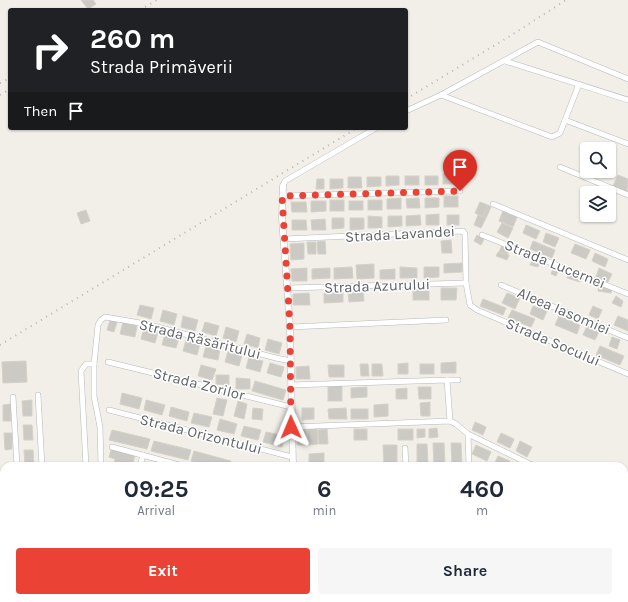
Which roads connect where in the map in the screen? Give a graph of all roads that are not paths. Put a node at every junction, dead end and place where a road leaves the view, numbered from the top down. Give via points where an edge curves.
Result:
1 (505, 61) junction
2 (628, 79) edge
3 (579, 84) junction
4 (441, 95) junction
5 (628, 100) edge
6 (408, 110) edge
7 (565, 120) junction
8 (372, 130) edge
9 (628, 144) edge
10 (560, 167) dead end
11 (283, 186) joint
12 (460, 191) dead end
13 (628, 195) edge
14 (282, 196) junction
15 (493, 204) dead end
16 (482, 235) dead end
17 (284, 240) junction
18 (628, 260) edge
19 (466, 283) junction
20 (501, 285) dead end
21 (288, 288) junction
22 (628, 294) edge
23 (446, 320) dead end
24 (290, 327) junction
25 (628, 338) edge
26 (291, 361) junction
27 (108, 362) dead end
28 (94, 364) junction
29 (628, 374) edge
30 (447, 380) junction
31 (458, 380) dead end
32 (291, 385) junction
33 (38, 395) dead end
34 (13, 397) dead end
35 (291, 407) junction
36 (109, 410) dead end
37 (450, 422) junction
38 (291, 427) junction
39 (468, 434) junction
40 (112, 447) dead end
41 (406, 448) dead end
42 (143, 455) junction
43 (292, 457) junction
44 (17, 462) edge
45 (42, 462) edge
46 (86, 462) edge
47 (100, 462) edge
48 (141, 462) edge
49 (168, 462) edge
50 (293, 462) edge
51 (406, 462) edge
52 (469, 462) edge
53 (526, 462) edge

1 - 2 street via 538,42
1 - 3 street
1 - 4 street
3 - 5 street
3 - 7 street
4 - 6 street
4 - 7 street via 547,136 552,137 560,133
7 - 9 street
8 - 11 street via 285,180
10 - 13 street
11 - 14 street
12 - 14 street
14 - 17 street
15 - 18 street
16 - 22 street, Strada Lucernei
17 - 19 street, Strada Lavandei via 461,231 465,234
17 - 21 street
19 - 21 street, Strada Azurului
19 - 29 street, Strada Socului via 470,305 478,310
20 - 25 street, Aleea Iasomiei
21 - 24 street
23 - 24 street
24 - 26 street
26 - 28 street, Strada Răsăritului via 146,324 105,317 98,325
26 - 32 street
27 - 35 street, Strada Zorilor
28 - 46 street via 86,364 81,371
28 - 47 street via 94,396 100,427
30 - 31 street
30 - 32 street
30 - 37 street
32 - 35 street
33 - 45 street
34 - 44 street
35 - 38 street
36 - 43 street, Strada Orizontului
37 - 38 street
37 - 39 street
38 - 43 street
39 - 52 street
39 - 53 street
40 - 42 street
41 - 51 street
42 - 48 street
42 - 49 street
43 - 50 street

